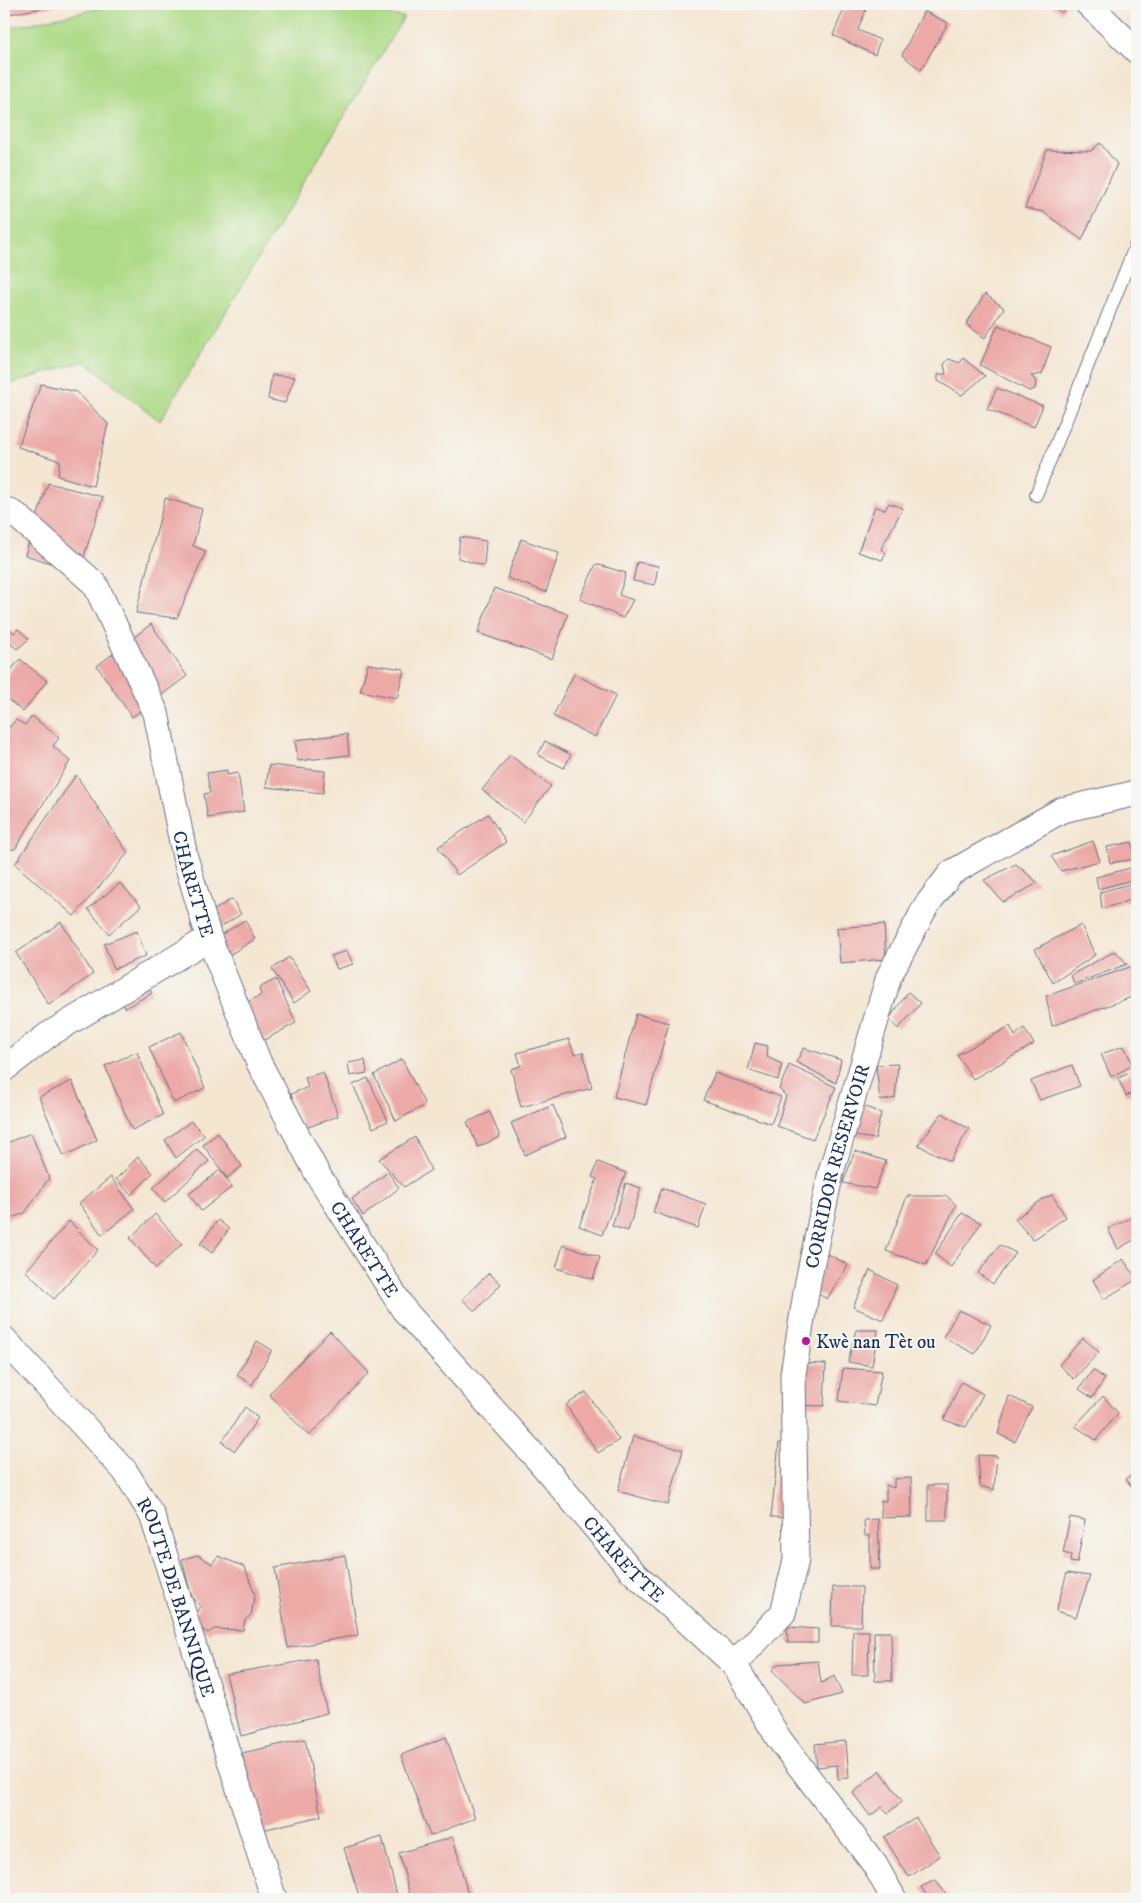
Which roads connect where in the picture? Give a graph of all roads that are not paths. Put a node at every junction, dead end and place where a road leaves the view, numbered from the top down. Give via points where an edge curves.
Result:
1 (1088, 4) edge
2 (1137, 51) edge
3 (1137, 242) edge
4 (1036, 495) dead end
5 (4, 509) edge
6 (1137, 793) edge
7 (209, 938) junction
8 (4, 1069) edge
9 (4, 1339) edge
10 (734, 1664) junction
11 (274, 1899) edge
12 (894, 1899) edge

1 - 2 street
3 - 4 lane
5 - 7 street, CHARETTE via 16,515 94,584 103,601 156,713 185,857
6 - 10 street, CORRIDOR RESERVOIR via 1062,810 951,872 926,906 889,976 831,1172 793,1374 796,1560 783,1613
7 - 8 street via 48,1035
7 - 10 street, CHARETTE via 268,1081 318,1175 404,1310 631,1570
9 - 11 street, ROUTE DE BANNIQUE via 125,1471 152,1515
10 - 12 street, CHARETTE via 779,1739 875,1865

